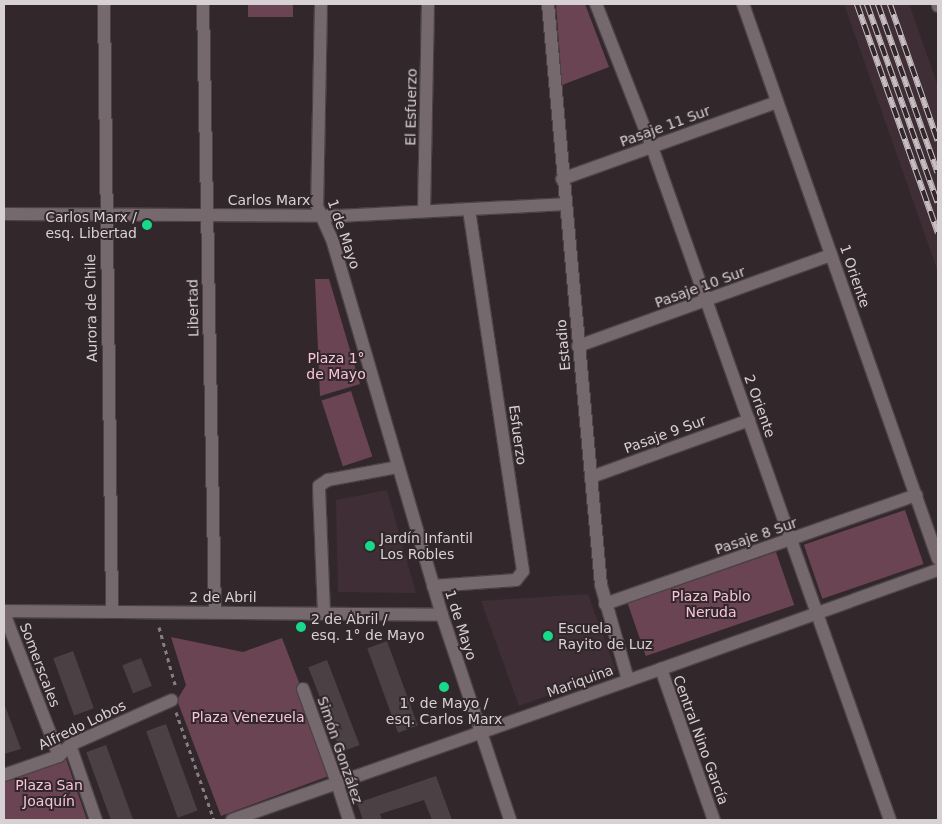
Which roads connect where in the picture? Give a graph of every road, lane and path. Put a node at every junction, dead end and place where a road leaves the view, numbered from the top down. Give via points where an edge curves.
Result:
1 (104, 4) edge
2 (203, 4) edge
3 (321, 4) edge
4 (428, 4) edge
5 (548, 4) edge
6 (596, 4) edge
7 (743, 4) edge
8 (777, 102) junction
9 (652, 147) junction
10 (562, 179) junction
11 (565, 204) junction
12 (470, 209) junction
13 (424, 211) junction
14 (4, 214) edge
15 (104, 214) junction
16 (205, 215) junction
17 (320, 215) junction
18 (831, 255) junction
19 (706, 300) junction
20 (578, 346) junction
21 (749, 420) junction
22 (398, 467) junction
23 (591, 476) junction
24 (916, 495) junction
25 (791, 539) junction
26 (938, 559) edge
27 (938, 570) edge
28 (433, 586) junction
29 (605, 604) junction
30 (112, 611) junction
31 (4, 612) edge
32 (154, 612) junction
33 (215, 612) junction
34 (324, 613) junction
35 (817, 613) junction
36 (442, 615) junction
37 (660, 669) junction
38 (628, 680) junction
39 (303, 689) dead end
40 (172, 700) junction
41 (482, 732) junction
42 (70, 745) junction
43 (59, 756) junction
44 (4, 775) edge
45 (337, 783) junction
46 (96, 820) edge
47 (214, 820) edge
48 (232, 820) edge
49 (349, 820) edge
50 (510, 820) edge
51 (714, 820) edge
52 (890, 820) edge

1 - 15 street, Aurora de Chile
2 - 16 street, Libertad
3 - 17 street, 1 de Mayo via 315,195
4 - 13 street, El Esfuerzo
5 - 10 street, Estadio
6 - 9 street, 2 Oriente
7 - 8 street, 1 Oriente
8 - 9 street, Pasaje 11 Sur
8 - 18 street, 1 Oriente
9 - 10 street, Pasaje 11 Sur
9 - 19 street, 2 Oriente
10 - 11 street, Estadio
11 - 12 street, Carlos Marx
11 - 20 street, Estadio
12 - 13 street, Carlos Marx
12 - 28 street, Esfuerzo via 523,571 516,580
13 - 17 street, Carlos Marx
14 - 15 street, Carlos Marx
15 - 16 street, Carlos Marx
15 - 30 street, Aurora de Chile
16 - 17 street, Carlos Marx
16 - 33 street, Libertad
17 - 22 street, 1 de Mayo via 332,239
18 - 19 street, Pasaje 10 Sur
18 - 24 street, 1 Oriente
19 - 20 street, Pasaje 10 Sur
19 - 21 street, 2 Oriente
20 - 23 street, Estadio
21 - 23 street, Pasaje 9 Sur
21 - 25 street, 2 Oriente
22 - 28 street, 1 de Mayo
22 - 34 street via 328,480 319,486
23 - 29 street, Estadio
24 - 25 street, Pasaje 8 Sur
24 - 26 street, 1 Oriente
25 - 29 street, Pasaje 8 Sur
25 - 35 street, 2 Oriente
27 - 35 street, Mariquina
28 - 36 street, 1 de Mayo
29 - 38 street, Estadio
30 - 31 street, 2 de Abril
30 - 32 street, 2 de Abril
31 - 43 street, Somerscales
32 - 33 street, 2 de Abril
32 - 40 path via 176,686
33 - 34 street, 2 de Abril
34 - 36 street, 2 de Abril
35 - 37 street, Mariquina
35 - 52 street, 2 Oriente
36 - 41 street, 1 de Mayo
37 - 38 street, Mariquina
37 - 51 street, Central Nino García
38 - 41 street, Mariquina
39 - 45 street, Simón González
40 - 42 street, Alfredo Lobos
40 - 47 path
41 - 45 street, Mariquina
41 - 50 street, 1 de Mayo
42 - 43 street, Alfredo Lobos
42 - 46 street
43 - 44 street, Alfredo Lobos
45 - 48 street, Mariquina
45 - 49 street, Simón González

